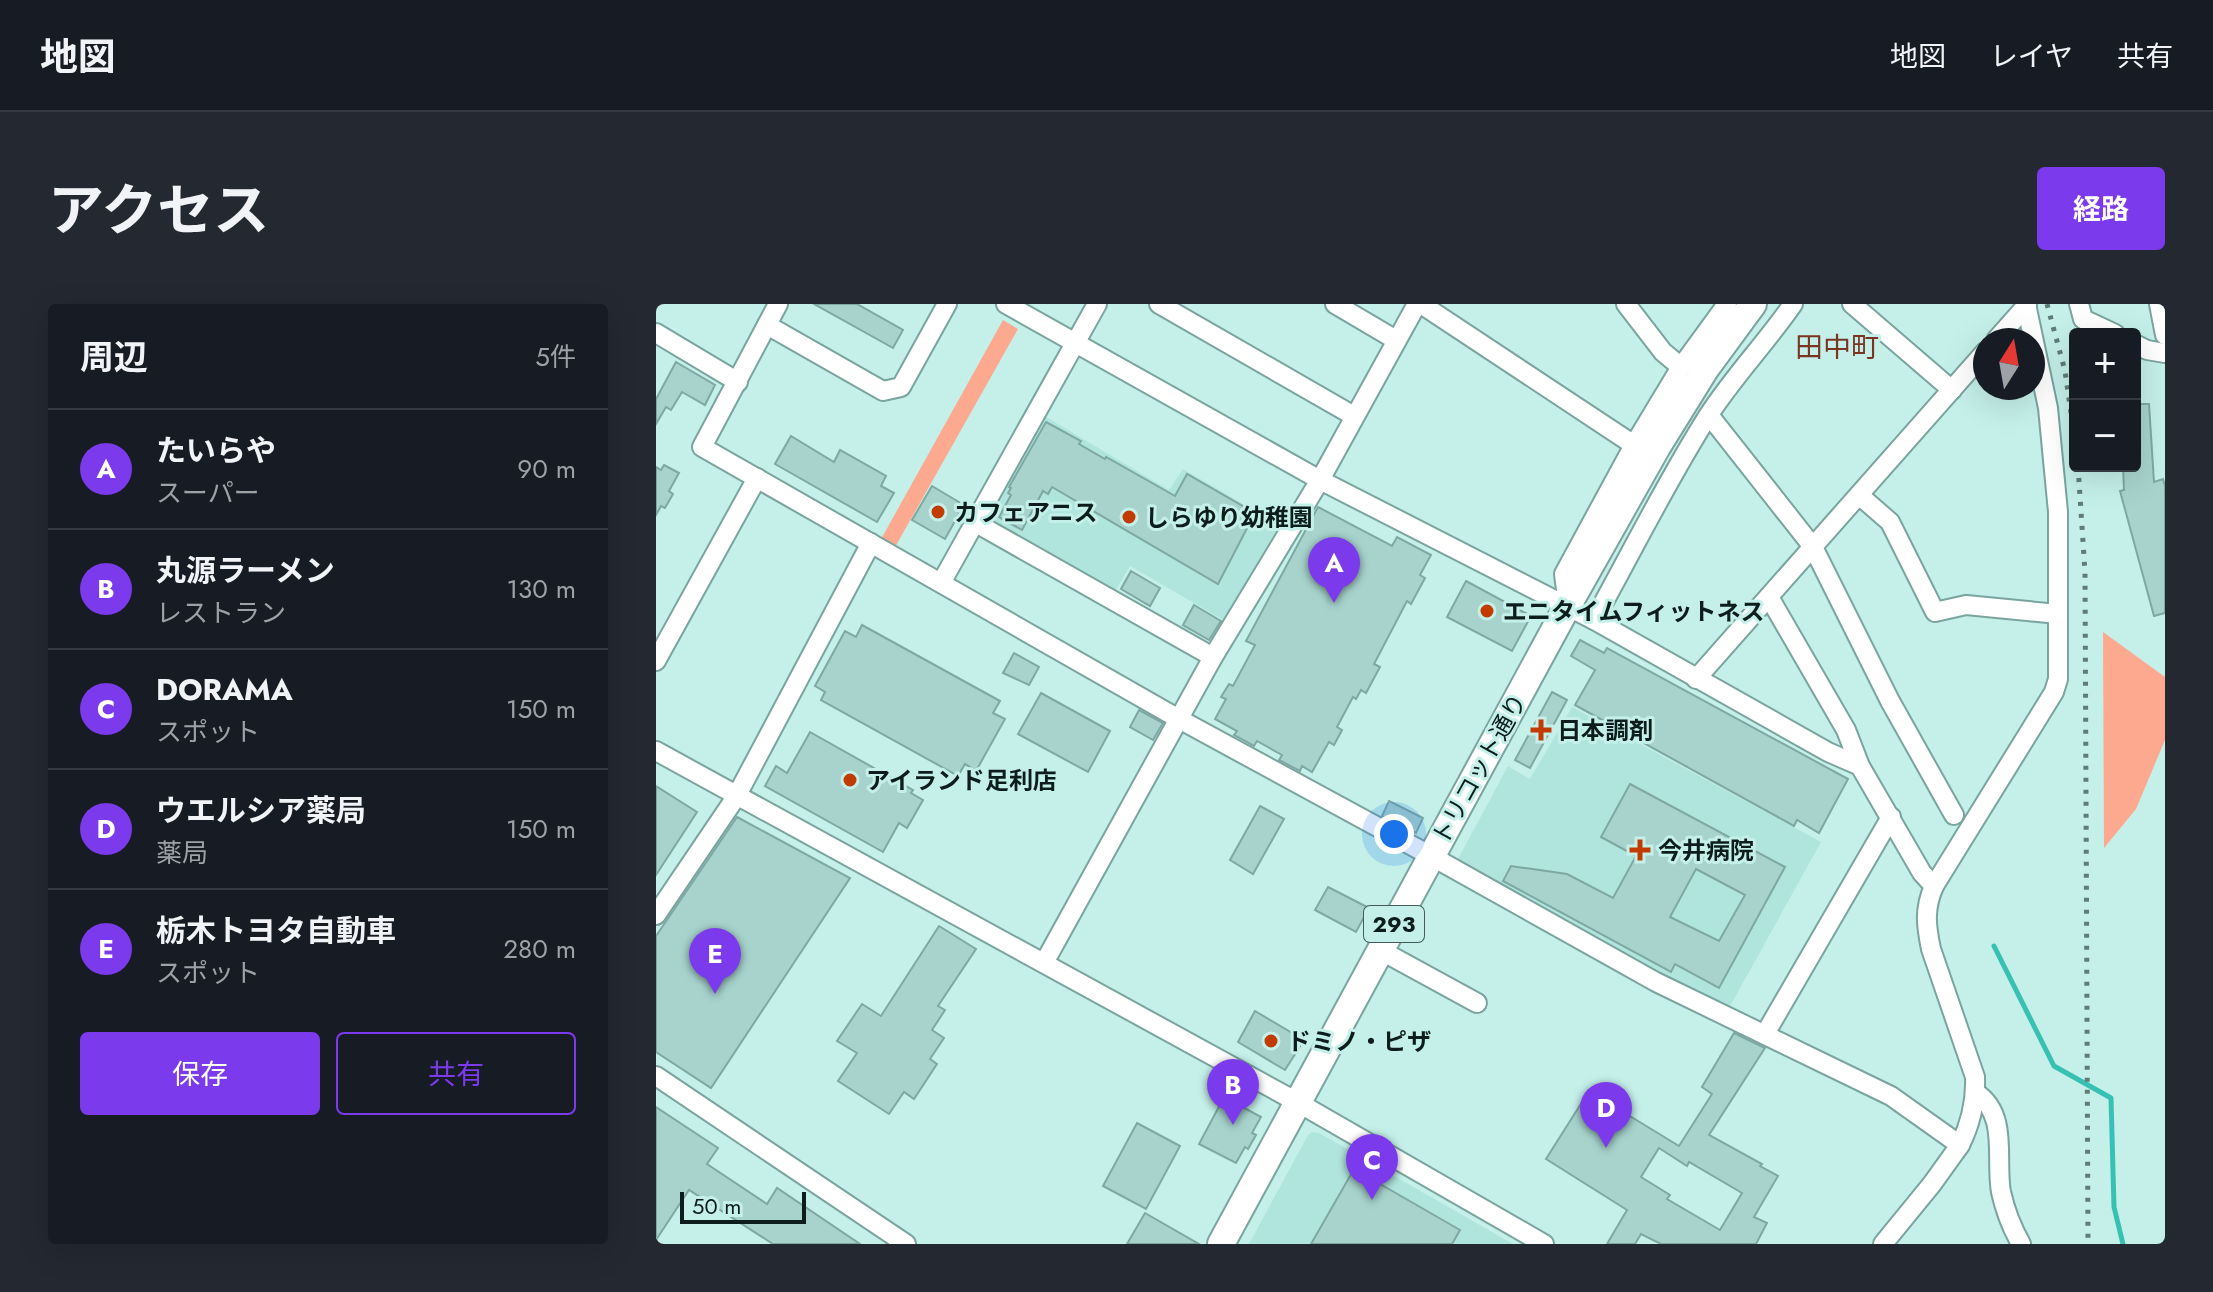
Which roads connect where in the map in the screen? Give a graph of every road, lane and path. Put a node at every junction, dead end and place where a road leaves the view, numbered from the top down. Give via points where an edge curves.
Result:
1 (778, 304) edge
2 (947, 304) edge
3 (1006, 304) edge
4 (1097, 304) edge
5 (1159, 304) edge
6 (1335, 304) edge
7 (1419, 304) edge
8 (1626, 304) edge
9 (1793, 304) edge
10 (1852, 304) edge
11 (2079, 304) edge
12 (2159, 304) edge
13 (1744, 305) edge
14 (2026, 305) edge
15 (767, 325) junction
16 (2006, 328) edge
17 (2102, 328) edge
18 (656, 333) edge
19 (2165, 335) edge
20 (1396, 340) junction
21 (1076, 343) junction
22 (2141, 347) edge
23 (2165, 353) edge
24 (1973, 366) edge
25 (1681, 367) junction
26 (738, 382) junction
27 (1952, 390) junction
28 (1709, 415) junction
29 (1354, 416) junction
30 (1634, 445) junction
31 (757, 478) junction
32 (1320, 480) junction
33 (1859, 495) junction
34 (976, 523) junction
35 (871, 543) junction
36 (1813, 547) junction
37 (941, 583) junction
38 (1769, 597) junction
39 (1568, 605) junction
40 (2058, 614) junction
41 (1594, 620) junction
42 (1213, 657) junction
43 (656, 661) edge
44 (1696, 679) junction
45 (1179, 719) junction
46 (656, 751) edge
47 (1860, 766) junction
48 (736, 797) junction
49 (1954, 815) dead end
50 (1891, 817) junction
51 (1431, 856) junction
52 (1934, 886) junction
53 (656, 915) edge
54 (1380, 950) junction
55 (1044, 963) junction
56 (1477, 1003) dead end
57 (1765, 1034) junction
58 (656, 1076) edge
59 (1976, 1093) junction
60 (1297, 1102) junction
61 (1960, 1145) junction
62 (897, 1242) edge
63 (1221, 1244) edge
64 (1544, 1244) edge
65 (1883, 1244) edge
66 (2021, 1244) edge

1 - 15 street
2 - 15 street via 901,387 883,391
3 - 21 street
4 - 21 street
5 - 29 street
6 - 20 street
7 - 20 street
7 - 30 street
8 - 25 street
9 - 28 street
10 - 27 street
11 - 17 street via 2083,319
12 - 19 street
13 - 25 street
13 - 39 highway, トリコット通り / 293
14 - 16 street
14 - 40 street via 2051,437 2058,512
15 - 26 street
18 - 26 street
20 - 29 street
21 - 32 street
21 - 34 street
22 - 23 street
24 - 27 street
25 - 30 street
26 - 31 street via 702,447
27 - 33 street
28 - 36 street
28 - 41 street
29 - 32 street
30 - 39 street via 1564,574
31 - 35 street
31 - 43 street
32 - 39 street
32 - 42 street
33 - 36 street
33 - 40 street via 1890,522 1935,612 1966,605
34 - 37 street
34 - 42 street
35 - 37 street
35 - 48 street
36 - 38 street
36 - 49 street
37 - 45 street
38 - 44 street
38 - 47 street via 1846,730
39 - 41 street
39 - 51 highway, トリコット通り / 293
40 - 52 street via 2054,692
41 - 44 street
42 - 45 street
44 - 47 street
45 - 51 street
45 - 55 street
46 - 48 street
47 - 50 street
48 - 53 street
48 - 55 street
50 - 52 street
50 - 57 street
51 - 54 highway, トリコット通り / 293
51 - 57 street via 1656,982
52 - 59 street via 1927,903 1927,930
54 - 56 street
54 - 60 highway, トリコット通り / 293
55 - 60 street
57 - 61 street via 1891,1096
58 - 62 street
59 - 61 street
59 - 66 street via 1990,1109 2000,1135 2002,1195
60 - 63 highway, トリコット通り / 293
60 - 64 street
61 - 65 street

